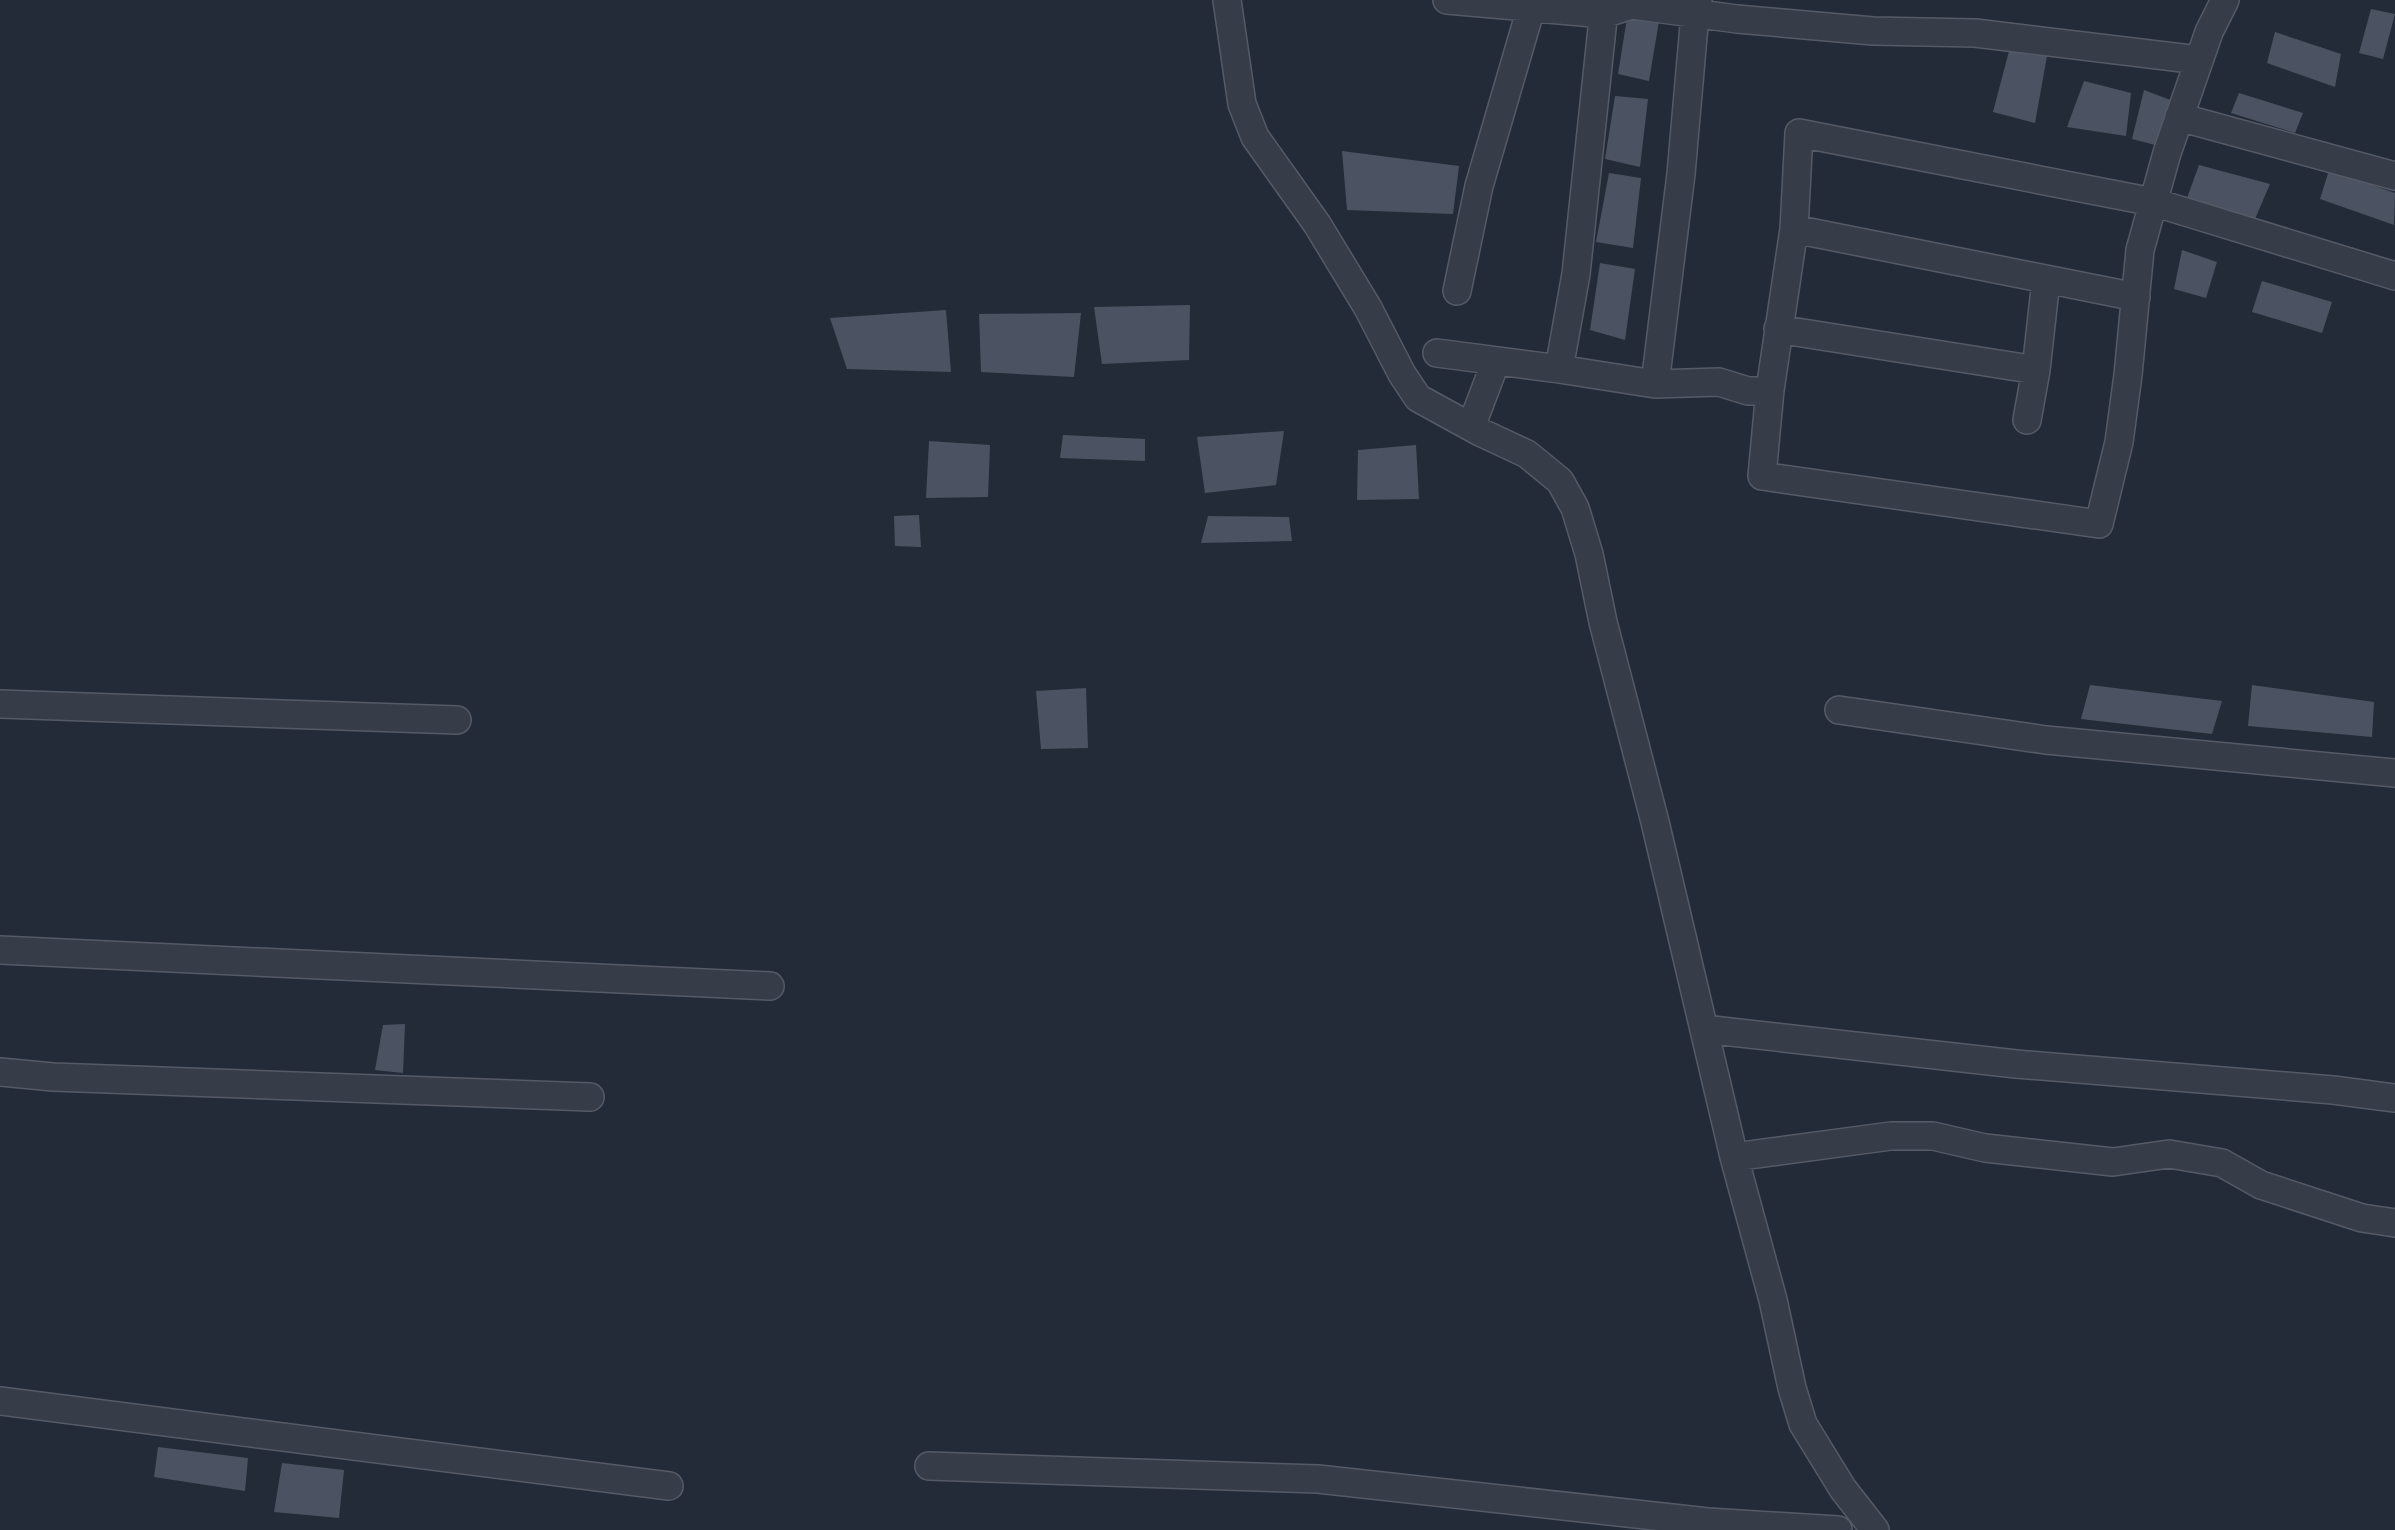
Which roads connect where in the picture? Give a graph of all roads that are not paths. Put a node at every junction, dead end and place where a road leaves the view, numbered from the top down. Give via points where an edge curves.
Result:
1 (1227, 0) edge
2 (1448, 0) edge
3 (2225, 0) edge
4 (1604, 7) edge
5 (1696, 7) edge
6 (1531, 8) junction
7 (2199, 60) junction
8 (2179, 117) junction
9 (2395, 176) edge
10 (2153, 202) junction
11 (1794, 229) junction
12 (2395, 276) edge
13 (2046, 280) junction
14 (1457, 291) dead end
15 (2136, 297) junction
16 (1779, 329) junction
17 (1437, 353) dead end
18 (1496, 361) junction
19 (1559, 369) junction
20 (2036, 370) junction
21 (1655, 384) junction
22 (1770, 390) junction
23 (2027, 420) dead end
24 (1471, 427) junction
25 (0, 704) edge
26 (1839, 710) dead end
27 (457, 720) dead end
28 (2395, 773) edge
29 (0, 950) edge
30 (770, 986) dead end
31 (1704, 1029) junction
32 (0, 1072) edge
33 (590, 1096) dead end
34 (2395, 1098) edge
35 (1734, 1157) junction
36 (2395, 1223) edge
37 (0, 1401) edge
38 (929, 1466) dead end
39 (669, 1486) dead end
40 (1838, 1530) edge
41 (1875, 1530) edge

1 - 24 street via 1242,104 1256,137 1317,224 1419,398
2 - 6 street
3 - 7 street
4 - 5 street
4 - 6 street
4 - 19 street via 1576,274
5 - 7 street via 1873,31 1975,33
5 - 21 street via 1681,174
6 - 14 street via 1479,186
7 - 8 street
8 - 9 street
8 - 10 street
10 - 11 street via 1798,134
10 - 12 street
10 - 15 street via 2140,250
11 - 13 street
11 - 16 street
13 - 15 street
13 - 20 street
15 - 22 street via 2119,442 2099,524 1762,476
16 - 20 street
16 - 22 street
17 - 18 street
18 - 19 street
18 - 24 street
19 - 21 street
20 - 23 street
21 - 22 street via 1719,382 1748,391
24 - 31 street via 1527,454 1560,481 1575,508
25 - 27 street
26 - 28 street via 2046,740
29 - 30 street
31 - 34 street via 2016,1064
31 - 35 street
32 - 33 street
35 - 36 street via 1891,1136 1933,1136 1985,1148 2113,1162 2169,1154 2222,1163 2261,1185 2362,1218
35 - 41 street via 1803,1424 1843,1489
37 - 39 street
38 - 40 street via 1318,1479 1708,1522

